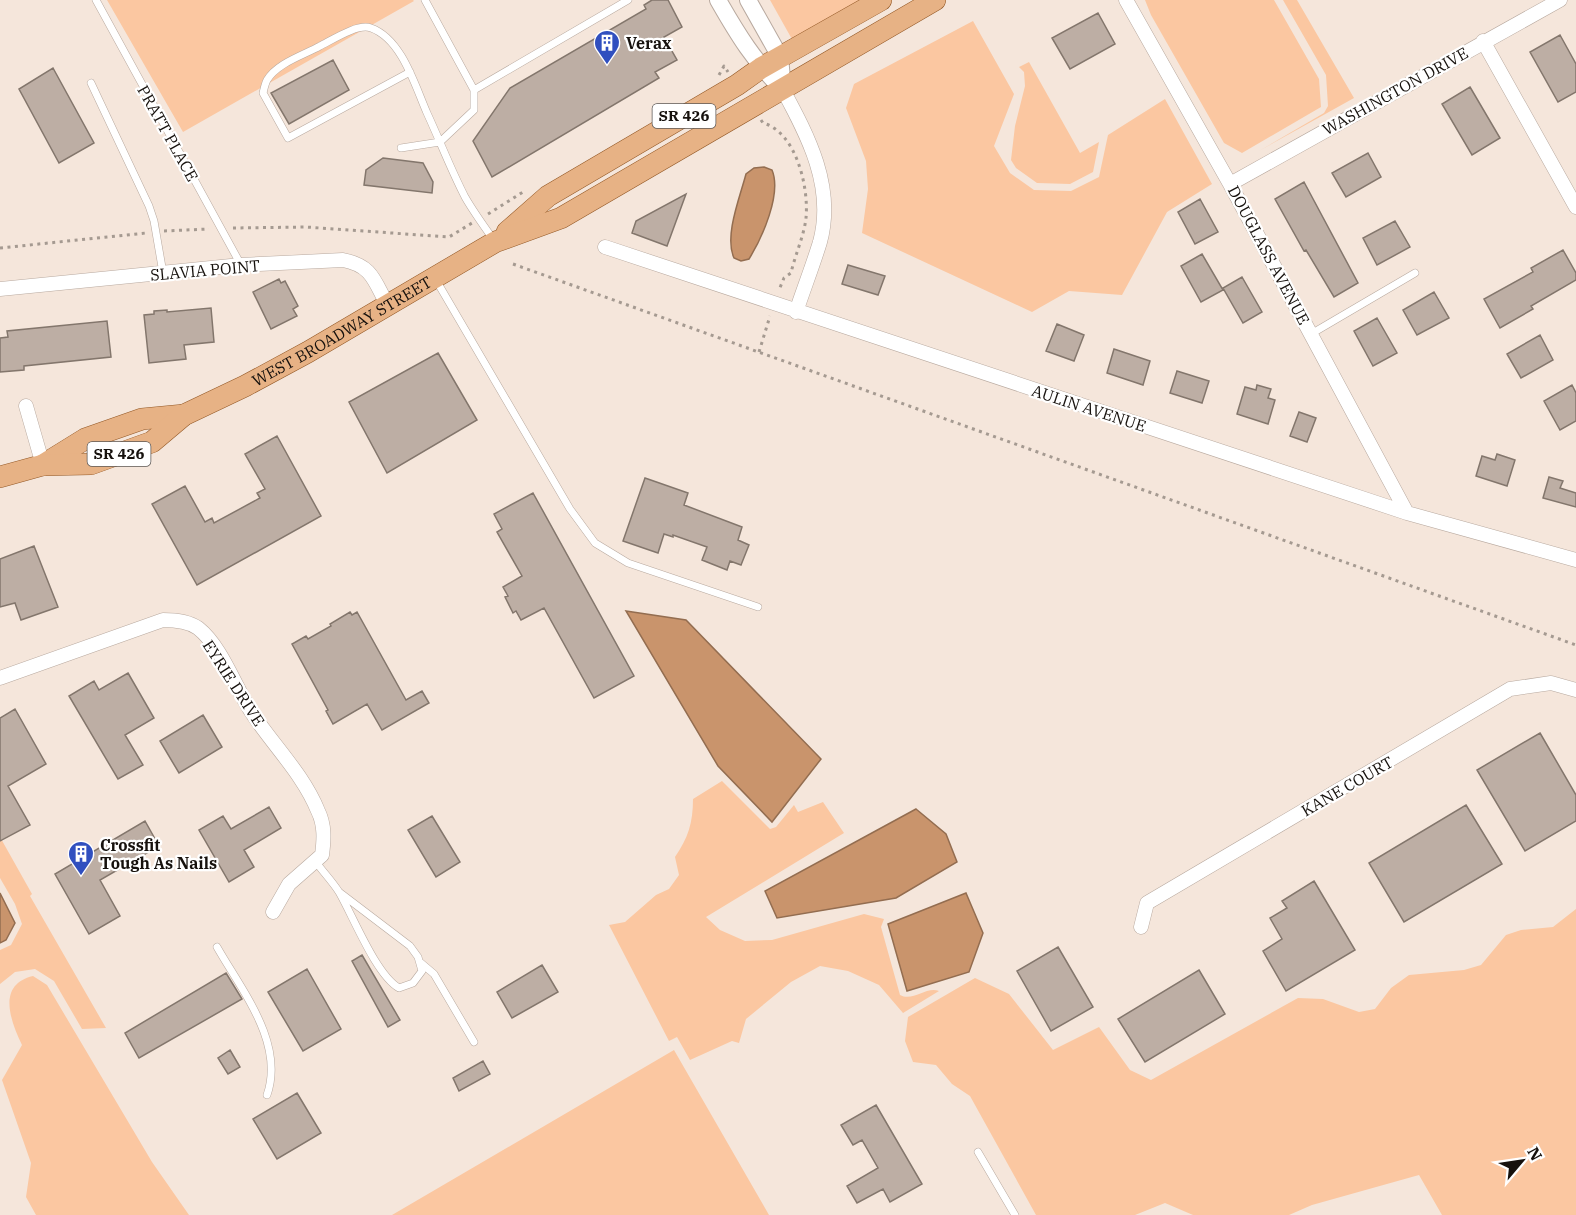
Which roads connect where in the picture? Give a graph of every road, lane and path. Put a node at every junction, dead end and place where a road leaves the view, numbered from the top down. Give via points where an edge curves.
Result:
1 (96, 0) edge
2 (425, 0) edge
3 (628, 0) edge
4 (718, 0) edge
5 (748, 0) edge
6 (881, 0) edge
7 (935, 0) edge
8 (1126, 0) edge
9 (1560, 0) edge
10 (1483, 41) junction
11 (780, 57) junction
12 (761, 68) junction
13 (410, 72) junction
14 (91, 83) dead end
15 (474, 90) junction
16 (783, 90) junction
17 (763, 123) dead end
18 (440, 142) junction
19 (400, 148) dead end
20 (1230, 184) junction
21 (1571, 186) edge
22 (1576, 207) edge
23 (471, 224) dead end
24 (449, 237) dead end
25 (495, 242) junction
26 (605, 247) dead end
27 (513, 264) dead end
28 (241, 266) junction
29 (163, 273) junction
30 (1415, 273) dead end
31 (435, 278) junction
32 (0, 289) edge
33 (779, 291) dead end
34 (388, 306) junction
35 (772, 310) dead end
36 (796, 312) junction
37 (1311, 334) junction
38 (759, 352) junction
39 (26, 406) dead end
40 (44, 465) junction
41 (0, 477) edge
42 (1407, 513) junction
43 (1576, 560) edge
44 (758, 607) dead end
45 (1576, 645) edge
46 (0, 678) edge
47 (1576, 690) edge
48 (316, 862) junction
49 (339, 892) junction
50 (273, 912) dead end
51 (1141, 927) dead end
52 (217, 947) dead end
53 (421, 963) junction
54 (474, 1042) dead end
55 (267, 1095) dead end
56 (978, 1152) dead end
57 (1015, 1215) edge

1 - 28 lane, PRATT PLACE
2 - 15 lane
3 - 15 lane
4 - 12 street
5 - 11 street
6 - 11 main road, WEST BROADWAY STREET / SR 426
7 - 16 main road, WEST BROADWAY STREET / SR 426
8 - 20 street, DOUGLASS AVENUE
9 - 10 street, WASHINGTON DRIVE
10 - 20 street, WASHINGTON DRIVE
10 - 21 street
11 - 12 main road, WEST BROADWAY STREET / SR 426
11 - 16 street
12 - 16 street
12 - 25 main road, WEST BROADWAY STREET / SR 426 via 548,196
13 - 13 lane via 288,138 263,93 267,80 278,68 362,26 382,34
13 - 18 lane
14 - 29 lane via 149,206
15 - 18 lane via 474,110
16 - 25 main road, WEST BROADWAY STREET / SR 426 via 561,218
16 - 36 street via 814,154 824,187 820,240
17 - 33 path via 786,137 796,156 804,189 806,219 790,273
18 - 19 lane
18 - 25 lane via 466,198
20 - 37 street, DOUGLASS AVENUE
21 - 22 street
23 - 24 path
25 - 31 main road, WEST BROADWAY STREET / SR 426
26 - 36 street, AULIN AVENUE
27 - 38 path
28 - 29 street, SLAVIA POINT
28 - 34 street, SLAVIA POINT via 343,260 360,263
29 - 32 street, SLAVIA POINT
30 - 37 lane
31 - 34 main road, WEST BROADWAY STREET / SR 426
31 - 44 lane via 570,509 595,543 628,563
34 - 40 main road, WEST BROADWAY STREET / SR 426 via 245,386 184,415 142,419 85,439
35 - 38 path
36 - 42 street, AULIN AVENUE
37 - 42 street, DOUGLASS AVENUE
38 - 45 path
39 - 40 street
40 - 41 main road, WEST BROADWAY STREET / SR 426
42 - 43 street, AULIN AVENUE
46 - 48 street, EYRIE DRIVE via 163,620 197,627 214,645 251,712 310,793 324,835 322,855
47 - 51 street, KANE COURT via 1551,683 1510,689 1147,903
48 - 49 lane
48 - 50 street via 290,884
49 - 53 lane via 410,946
49 - 53 lane via 392,984 399,988 413,983 422,971
52 - 55 lane via 264,1029 273,1080
53 - 54 lane via 434,974
56 - 57 lane

